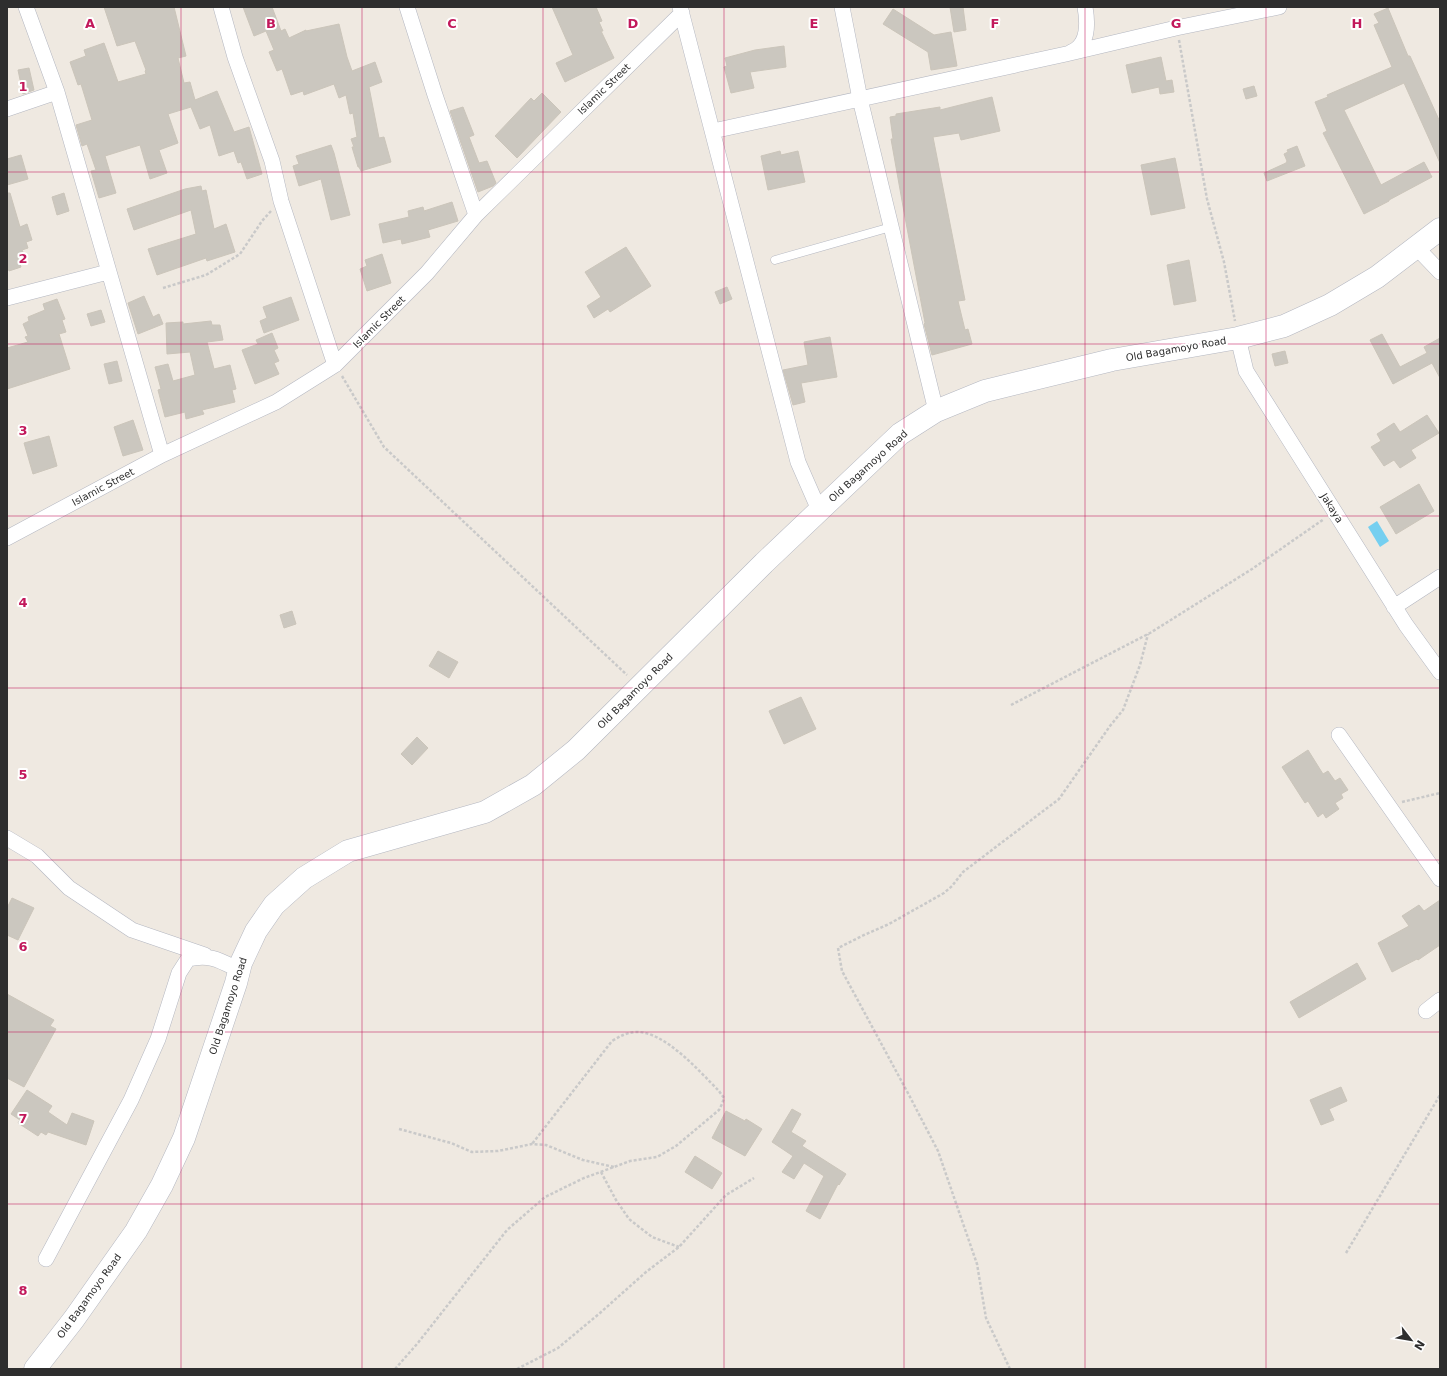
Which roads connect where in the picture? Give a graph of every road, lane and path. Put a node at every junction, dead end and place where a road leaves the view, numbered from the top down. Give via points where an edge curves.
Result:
1 (26, 7) edge
2 (221, 7) edge
3 (407, 7) edge
4 (842, 7) edge
5 (1085, 7) edge
6 (1279, 7) edge
7 (681, 10) edge
8 (1176, 28) junction
9 (1066, 54) junction
10 (57, 92) junction
11 (860, 99) junction
12 (7, 109) edge
13 (713, 131) junction
14 (281, 201) junction
15 (476, 215) junction
16 (891, 227) junction
17 (1440, 229) edge
18 (1416, 247) junction
19 (775, 260) dead end
20 (108, 272) junction
21 (1440, 272) edge
22 (163, 288) dead end
23 (7, 298) edge
24 (1238, 338) junction
25 (335, 365) junction
26 (936, 411) junction
27 (162, 455) junction
28 (819, 510) junction
29 (1334, 512) junction
30 (7, 538) edge
31 (1440, 577) edge
32 (1394, 606) junction
33 (1148, 634) junction
34 (1440, 672) edge
35 (639, 687) junction
36 (1011, 705) dead end
37 (1339, 734) dead end
38 (1440, 793) edge
39 (1389, 805) junction
40 (7, 838) edge
41 (1440, 879) edge
42 (213, 958) junction
43 (239, 970) junction
44 (1440, 1000) edge
45 (1426, 1011) dead end
46 (1440, 1095) edge
47 (399, 1129) dead end
48 (532, 1144) junction
49 (614, 1167) junction
50 (601, 1172) junction
51 (754, 1178) dead end
52 (679, 1246) junction
53 (1346, 1253) dead end
54 (46, 1259) dead end
55 (35, 1369) edge
56 (395, 1369) edge
57 (517, 1369) edge
58 (1010, 1369) edge

1 - 10 street
2 - 14 street via 235,57 272,161
3 - 15 street via 434,95
4 - 11 street
5 - 9 street via 1085,39 1077,50
6 - 8 street
7 - 13 street
7 - 15 street, Islamic Street
8 - 9 street
8 - 24 path via 1207,199 1224,262
9 - 11 street
10 - 12 street
10 - 20 street
11 - 13 street
11 - 16 street
13 - 28 street via 798,462
14 - 22 path via 262,221 240,254 206,275
14 - 25 street
15 - 25 street, Islamic Street via 427,273
16 - 19 lane
16 - 26 street
17 - 18 street, Old Bagamoyo Road
18 - 21 street
18 - 24 street, Old Bagamoyo Road via 1377,277 1330,305 1284,326
20 - 23 street
20 - 27 street
24 - 26 street, Old Bagamoyo Road via 1112,360 986,391
24 - 29 street, Jakaya via 1246,371
25 - 27 street, Islamic Street via 276,402
25 - 35 path via 384,447
26 - 28 street, Old Bagamoyo Road via 900,434
27 - 30 street, Islamic Street
28 - 35 street, Old Bagamoyo Road
29 - 32 street, Jakaya
29 - 33 path via 1246,574
31 - 32 street
32 - 34 street, Jakaya
33 - 36 path
33 - 58 path via 1140,665 1123,710 1060,799 963,872 944,893 889,924 838,948 842,970 938,1151 977,1264 986,1318
35 - 43 street, Old Bagamoyo Road via 576,750 533,785 485,812 348,852 304,878 274,906 256,932
37 - 39 street
38 - 39 path
39 - 41 street
40 - 42 street via 36,856 69,888 132,930
42 - 43 street
42 - 54 street via 200,956 188,959 179,973 158,1039 131,1100
43 - 55 street, Old Bagamoyo Road via 184,1138 162,1185 136,1231
44 - 45 street
46 - 53 path
47 - 48 path via 451,1143 472,1152 498,1151
48 - 49 path via 546,1145 583,1160
48 - 49 path via 612,1041 623,1034 648,1034 676,1048 724,1098 719,1110 676,1146 657,1157 630,1161
49 - 50 path
50 - 52 path via 629,1219 652,1238
50 - 56 path via 545,1198 507,1230
51 - 52 path via 726,1195
52 - 57 path via 558,1348

